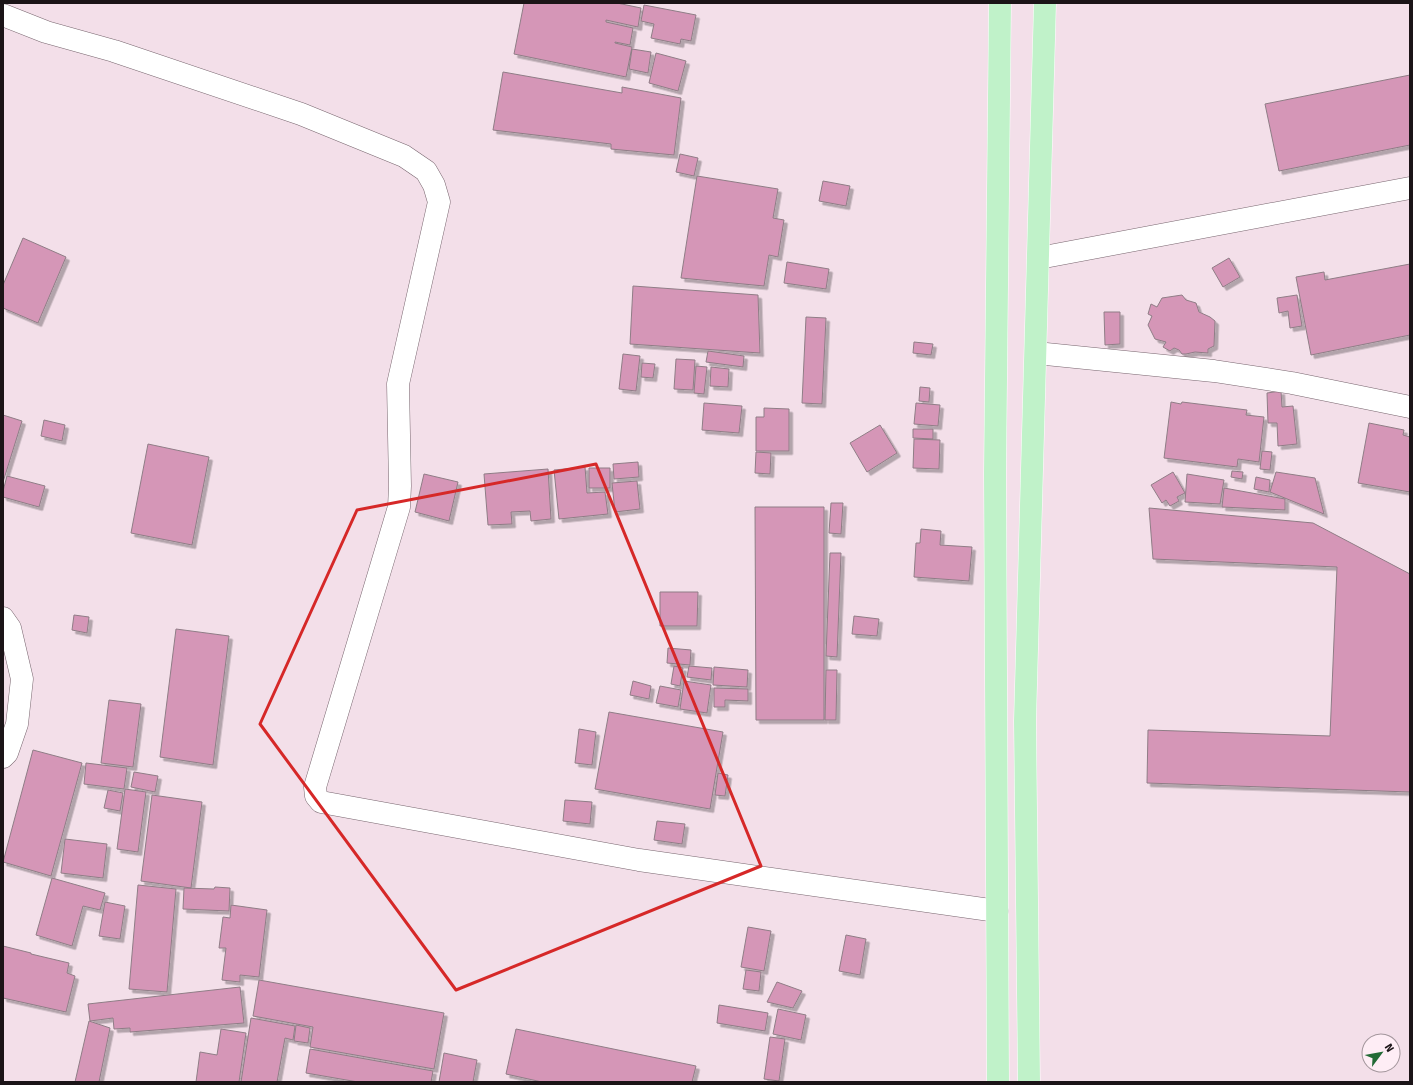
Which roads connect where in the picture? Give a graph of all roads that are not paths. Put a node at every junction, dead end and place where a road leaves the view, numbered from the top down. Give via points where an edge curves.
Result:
1 (1000, 3) edge
2 (1045, 3) edge
3 (3, 15) edge
4 (1410, 188) edge
5 (1039, 258) junction
6 (1036, 353) junction
7 (1410, 407) edge
8 (3, 618) edge
9 (3, 757) edge
10 (997, 911) junction
11 (998, 1082) edge
12 (1029, 1082) edge

1 - 10 main road via 995,466
2 - 5 main road
3 - 10 street via 46,32 114,51 301,114 404,156 426,171 434,185 439,202 398,384 399,507 315,787 316,796 321,802 640,860
4 - 5 street
5 - 6 main road
6 - 7 street via 1214,371 1292,383
6 - 12 main road via 1025,721
8 - 9 street via 10,628 22,679 17,724
10 - 11 main road

